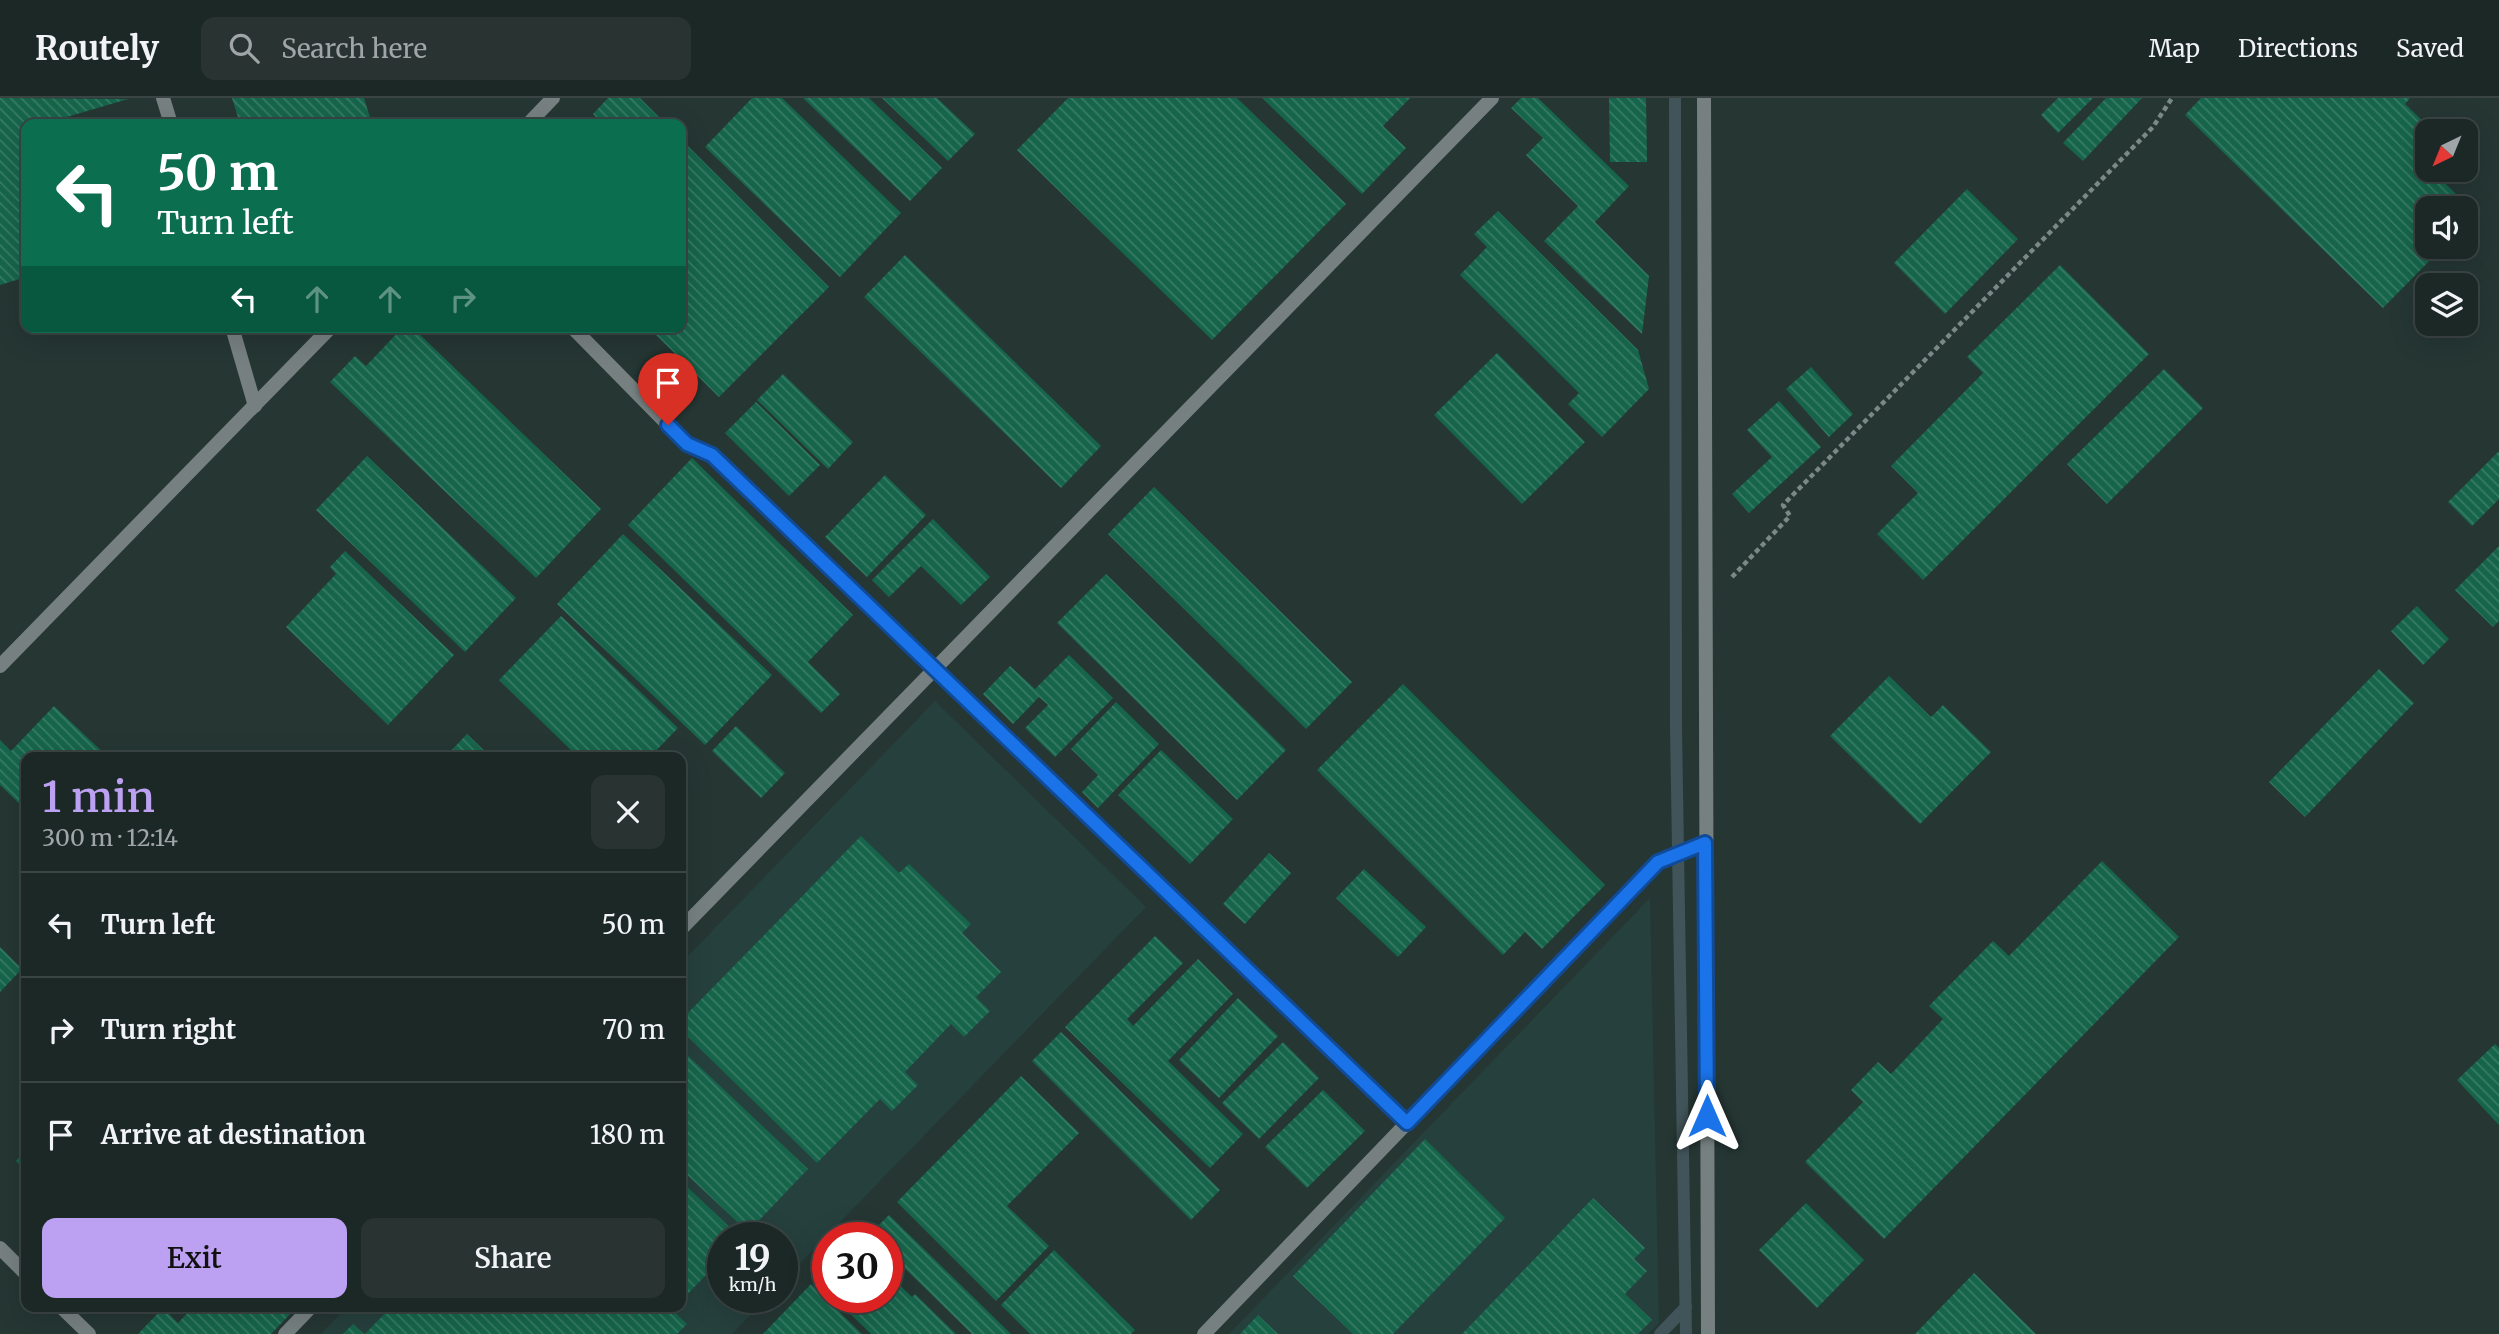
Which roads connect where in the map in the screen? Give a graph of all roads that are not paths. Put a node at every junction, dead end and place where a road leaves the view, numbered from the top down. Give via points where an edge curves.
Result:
1 (163, 98) edge
2 (553, 98) edge
3 (1492, 98) edge
4 (1704, 98) edge
5 (169, 119) edge
6 (533, 119) edge
7 (234, 333) edge
8 (325, 333) edge
9 (578, 333) edge
10 (255, 406) junction
11 (0, 666) edge
12 (935, 668) junction
13 (1705, 843) junction
14 (686, 924) edge
15 (1407, 1123) junction
16 (0, 1248) edge
17 (21, 1269) edge
18 (66, 1312) edge
19 (307, 1312) edge
20 (89, 1334) edge
21 (285, 1334) edge
22 (1204, 1334) edge
23 (1708, 1334) edge

1 - 5 street
2 - 6 street
3 - 12 street
4 - 13 street
7 - 10 street
8 - 10 street
9 - 12 street via 687,444 712,455
10 - 11 street
12 - 14 street
12 - 15 street
13 - 15 street via 1658,862
13 - 23 street
15 - 22 street
16 - 17 street
18 - 20 street
19 - 21 street

